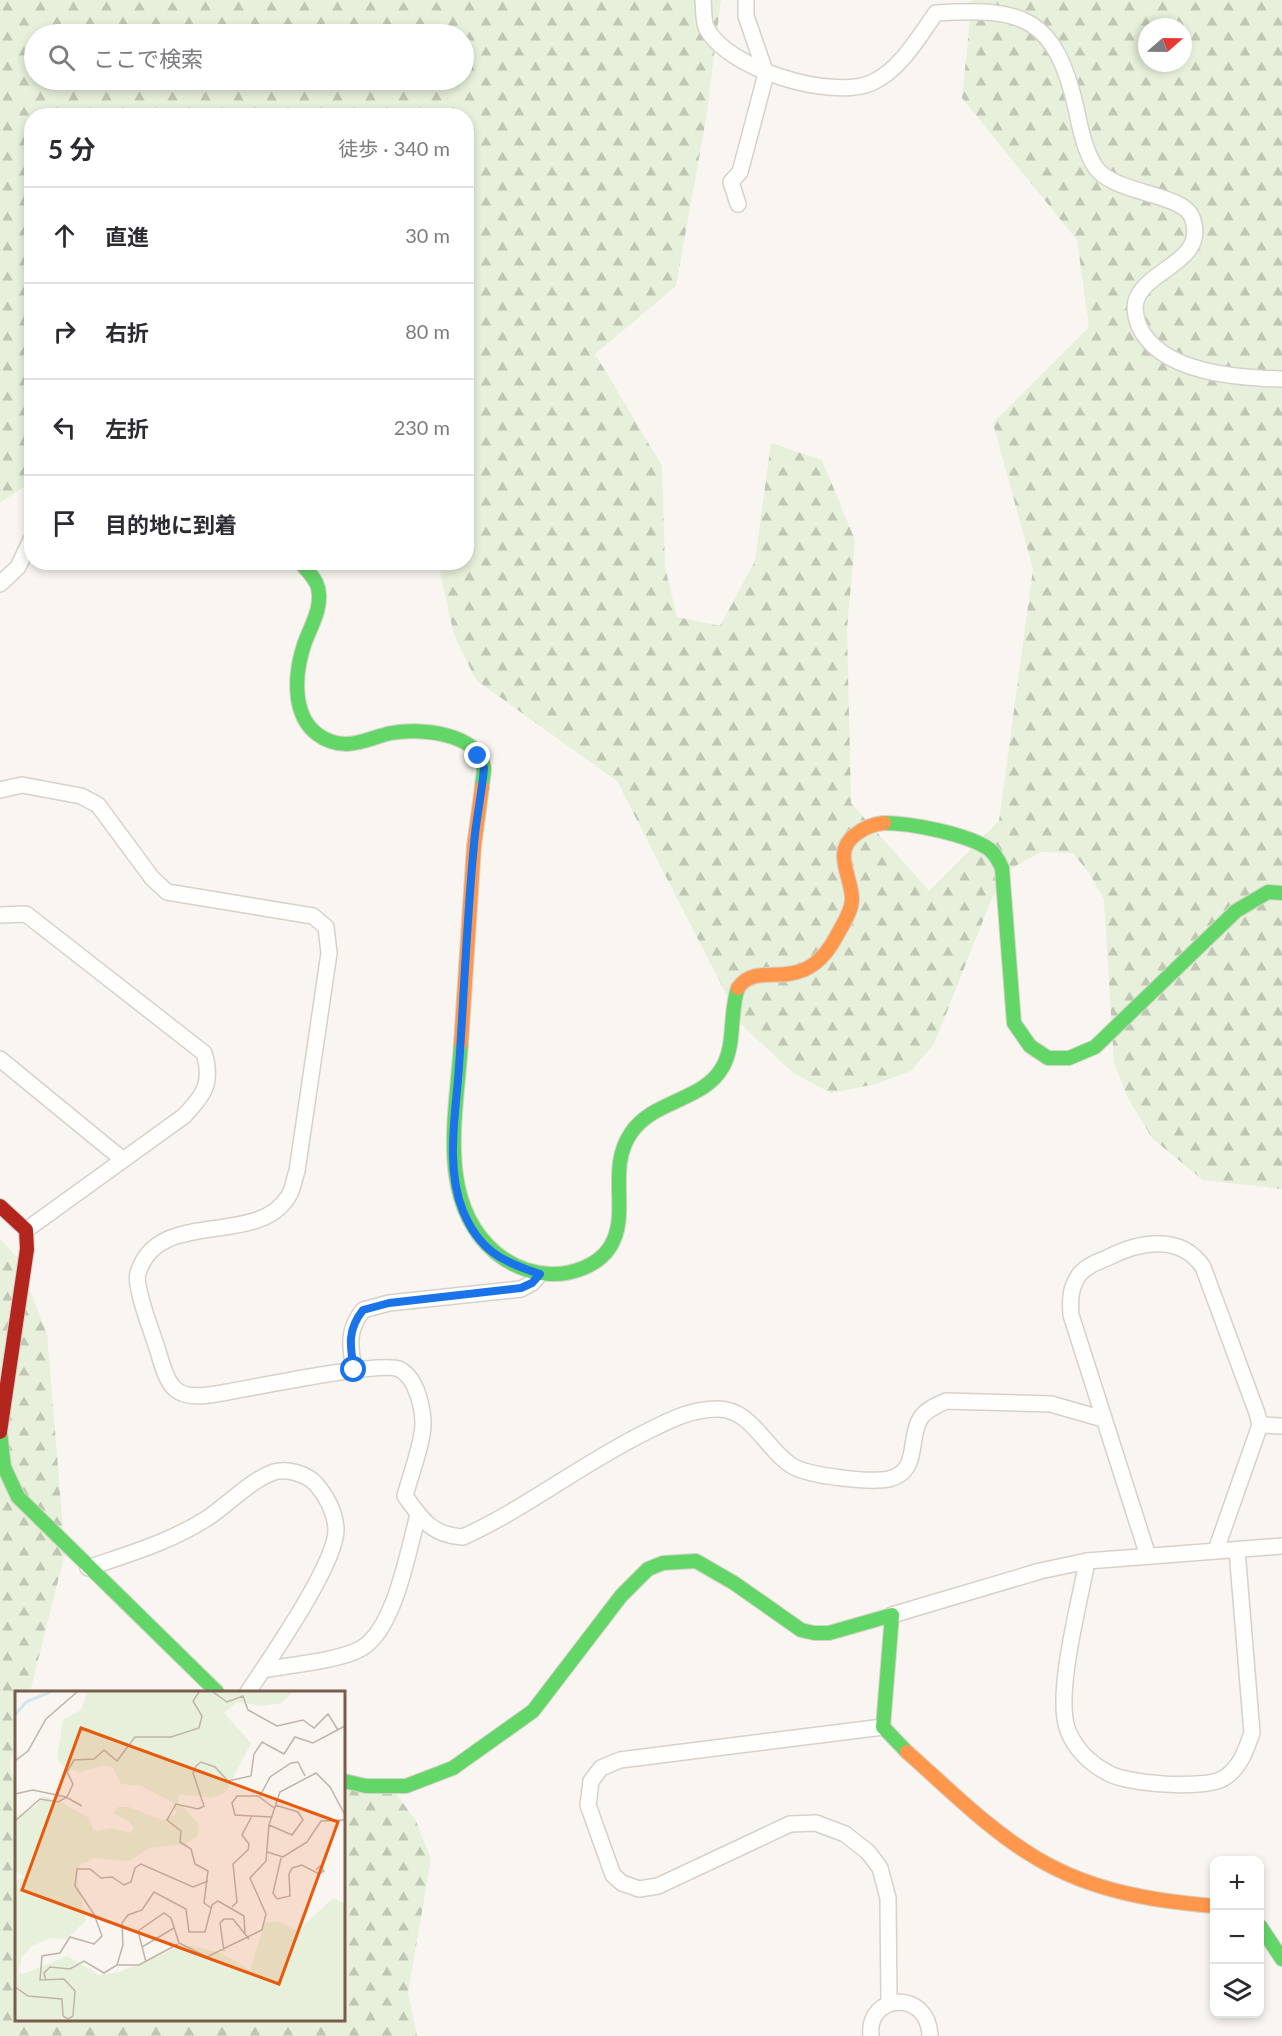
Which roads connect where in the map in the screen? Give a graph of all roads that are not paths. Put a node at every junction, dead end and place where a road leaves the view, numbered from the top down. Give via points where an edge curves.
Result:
1 (703, 0) edge
2 (746, 0) edge
3 (766, 74) junction
4 (738, 204) dead end
5 (1282, 379) edge
6 (24, 555) edge
7 (306, 570) edge
8 (0, 584) edge
9 (0, 790) edge
10 (1282, 893) edge
11 (0, 915) edge
12 (0, 1059) edge
13 (122, 1159) junction
14 (0, 1206) edge
15 (26, 1230) junction
16 (540, 1274) junction
17 (354, 1370) junction
18 (1103, 1419) junction
19 (1260, 1425) junction
20 (1282, 1426) edge
21 (418, 1515) junction
22 (1282, 1546) edge
23 (1216, 1550) junction
24 (1237, 1550) junction
25 (1148, 1556) junction
26 (1088, 1561) junction
27 (88, 1568) junction
28 (892, 1615) junction
29 (263, 1670) junction
30 (216, 1691) edge
31 (249, 1691) edge
32 (883, 1727) junction
33 (345, 1781) edge
34 (1210, 1906) edge
35 (1264, 1932) edge
36 (1282, 1959) edge
37 (889, 2003) junction
38 (871, 2036) edge
39 (930, 2036) edge

1 - 3 street via 706,27 716,41 737,59
2 - 3 street via 746,16
3 - 4 street via 740,172 731,183
3 - 5 street via 811,83 861,86 891,70 936,13 1008,14 1034,24 1058,52 1082,136 1097,169 1122,186 1180,205 1192,219 1195,234 1189,251 1150,279 1136,298 1135,317 1143,334 1161,352 1190,367
6 - 8 street via 18,567
7 - 16 street via 318,586 319,595 298,681 298,700 310,729 335,744 348,745 391,733 445,733 467,744 484,768 474,846 457,1099 457,1190 463,1210 486,1248 509,1264
9 - 17 street via 22,785 81,796 98,805 152,878 167,892 313,916 326,927 329,954 297,1171 288,1197 272,1212 242,1224 184,1233 157,1244 144,1257 137,1276 165,1373 175,1389 191,1396
10 - 16 street via 1268,892 1236,911 1095,1047 1069,1060 1050,1059 1036,1053 1024,1041 1014,1023 1002,868 997,856 975,844 904,826 882,823 857,833 846,844 843,858 853,891 852,902 819,962 799,972 751,976 741,983 726,1062 717,1077 655,1110 621,1148 616,1171 619,1222 611,1247 586,1267
11 - 13 street via 26,914 204,1053 209,1070 207,1086 197,1102 184,1116
12 - 13 street
13 - 15 street
14 - 15 street
15 - 27 street via 27,1249 1,1418 4,1467 18,1497
16 - 17 street via 521,1288 389,1303 363,1310 351,1327 349,1344
17 - 21 street via 399,1369 420,1398 423,1424 405,1496
18 - 19 street via 1071,1315 1070,1297 1080,1274 1088,1267 1146,1243 1161,1243 1192,1253 1203,1267
18 - 21 street via 1052,1404 946,1401 932,1407 920,1419 912,1459 904,1471 889,1479 859,1480 795,1467 736,1411 717,1409 684,1414 620,1444 463,1537 444,1536
18 - 25 street
19 - 20 street
19 - 23 street
21 - 29 street via 386,1620 370,1642 345,1654
22 - 24 street
23 - 24 street
23 - 25 street
24 - 26 street via 1252,1733 1245,1755 1234,1769 1223,1779 1206,1785 1177,1785 1111,1775 1091,1762 1068,1732 1064,1717 1065,1684
25 - 26 street
26 - 28 street via 1040,1571
27 - 29 street via 176,1536 275,1472 297,1472 314,1482 328,1500 336,1531 334,1550
27 - 30 street
28 - 32 street
28 - 33 street via 829,1633 814,1633 801,1629 696,1561 663,1563 648,1569 621,1596 533,1711 453,1768 406,1785 366,1786
29 - 31 street
32 - 34 street via 892,1739 1016,1845 1064,1873 1123,1894 1174,1904
32 - 37 street via 620,1760 601,1768 591,1781 588,1805 613,1875 639,1889 658,1886 790,1824 816,1823 845,1834 868,1852 880,1868 888,1898
35 - 36 street
37 - 38 street via 872,2020
37 - 39 street via 914,2005 929,2024

